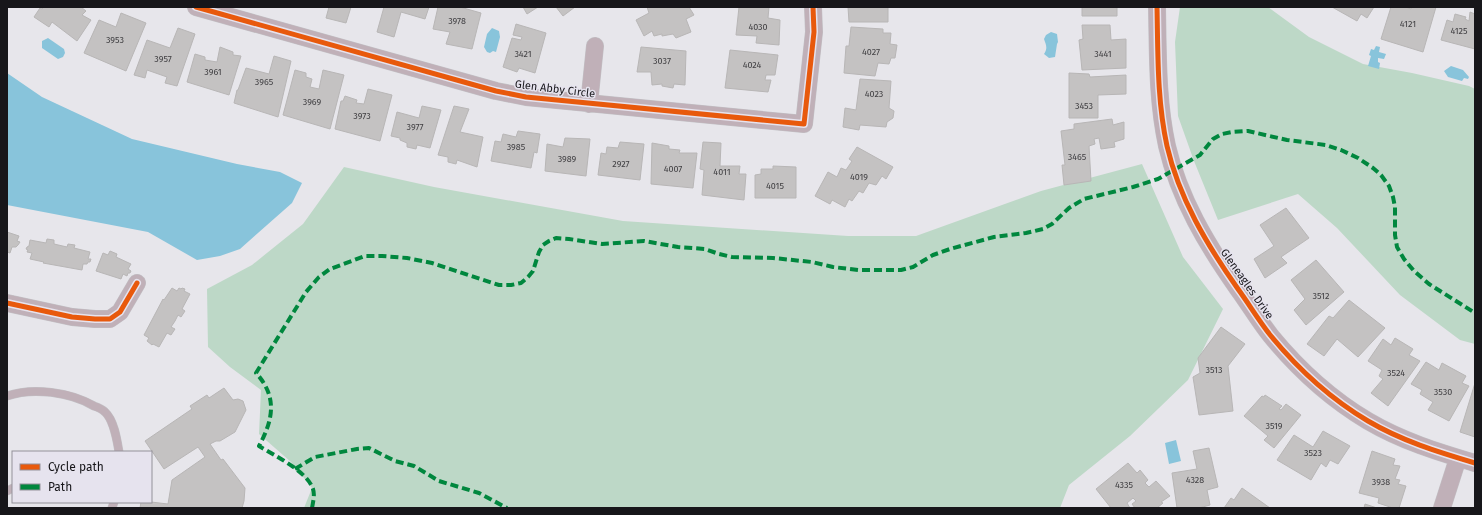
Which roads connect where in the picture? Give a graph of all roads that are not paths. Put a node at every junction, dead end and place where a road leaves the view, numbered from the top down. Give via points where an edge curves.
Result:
1 (196, 7) edge
2 (813, 7) edge
3 (1157, 7) edge
4 (595, 46) dead end
5 (589, 104) junction
6 (137, 283) dead end
7 (7, 302) edge
8 (7, 396) edge
9 (119, 451) edge
10 (1458, 458) junction
11 (1475, 463) edge
12 (1442, 508) edge

1 - 5 street, Glen Abby Circle via 496,91
2 - 5 street, Glen Abby Circle via 814,32 804,124
3 - 10 street, Gleneagles Drive via 1160,110 1167,146 1190,210 1218,261 1270,335 1316,384 1339,402 1398,437
4 - 5 street
6 - 7 street via 120,312 110,319 72,317
8 - 9 lane via 17,393 55,392 82,399 105,412 116,433
10 - 11 street, Gleneagles Drive
10 - 12 street

